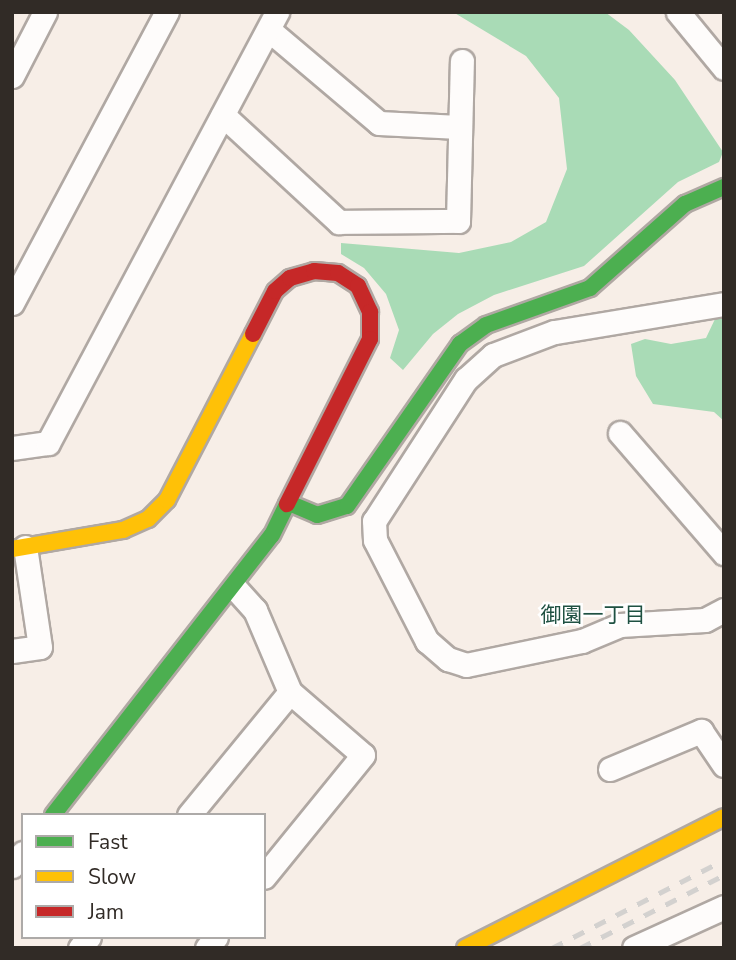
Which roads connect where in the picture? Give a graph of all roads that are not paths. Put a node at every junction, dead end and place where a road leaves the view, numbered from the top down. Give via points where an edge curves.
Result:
1 (45, 12) edge
2 (167, 12) edge
3 (678, 12) edge
4 (273, 21) edge
5 (462, 61) dead end
6 (724, 68) edge
7 (12, 76) edge
8 (223, 116) junction
9 (459, 127) junction
10 (724, 187) edge
11 (12, 303) edge
12 (724, 304) edge
13 (620, 433) dead end
14 (12, 449) edge
15 (289, 503) junction
16 (19, 548) edge
17 (724, 553) edge
18 (235, 589) junction
19 (724, 610) edge
20 (12, 651) edge
21 (290, 692) junction
22 (724, 765) edge
23 (610, 769) dead end
24 (55, 813) edge
25 (191, 813) edge
26 (724, 817) edge
27 (266, 875) edge
28 (724, 907) edge
29 (465, 948) edge
30 (634, 948) edge

1 - 7 street
2 - 11 street
3 - 6 street
4 - 8 street
4 - 9 street via 379,122
5 - 9 street
8 - 9 street via 339,222 458,221
8 - 14 street via 48,443
10 - 15 street via 685,204 590,288 486,325 460,344 347,506 317,515
12 - 19 street via 554,332 493,355 466,379 374,521 375,540 427,641 448,659 466,665 583,641 620,625 705,620
13 - 17 street
15 - 16 street via 370,339 370,312 358,286 338,273 314,271 290,278 275,291 167,500 148,519 123,530
15 - 18 street
16 - 20 street via 40,647
18 - 21 street via 254,610
18 - 24 street
21 - 25 street
21 - 27 street via 363,755
22 - 23 street via 701,731
26 - 29 street
28 - 30 street

